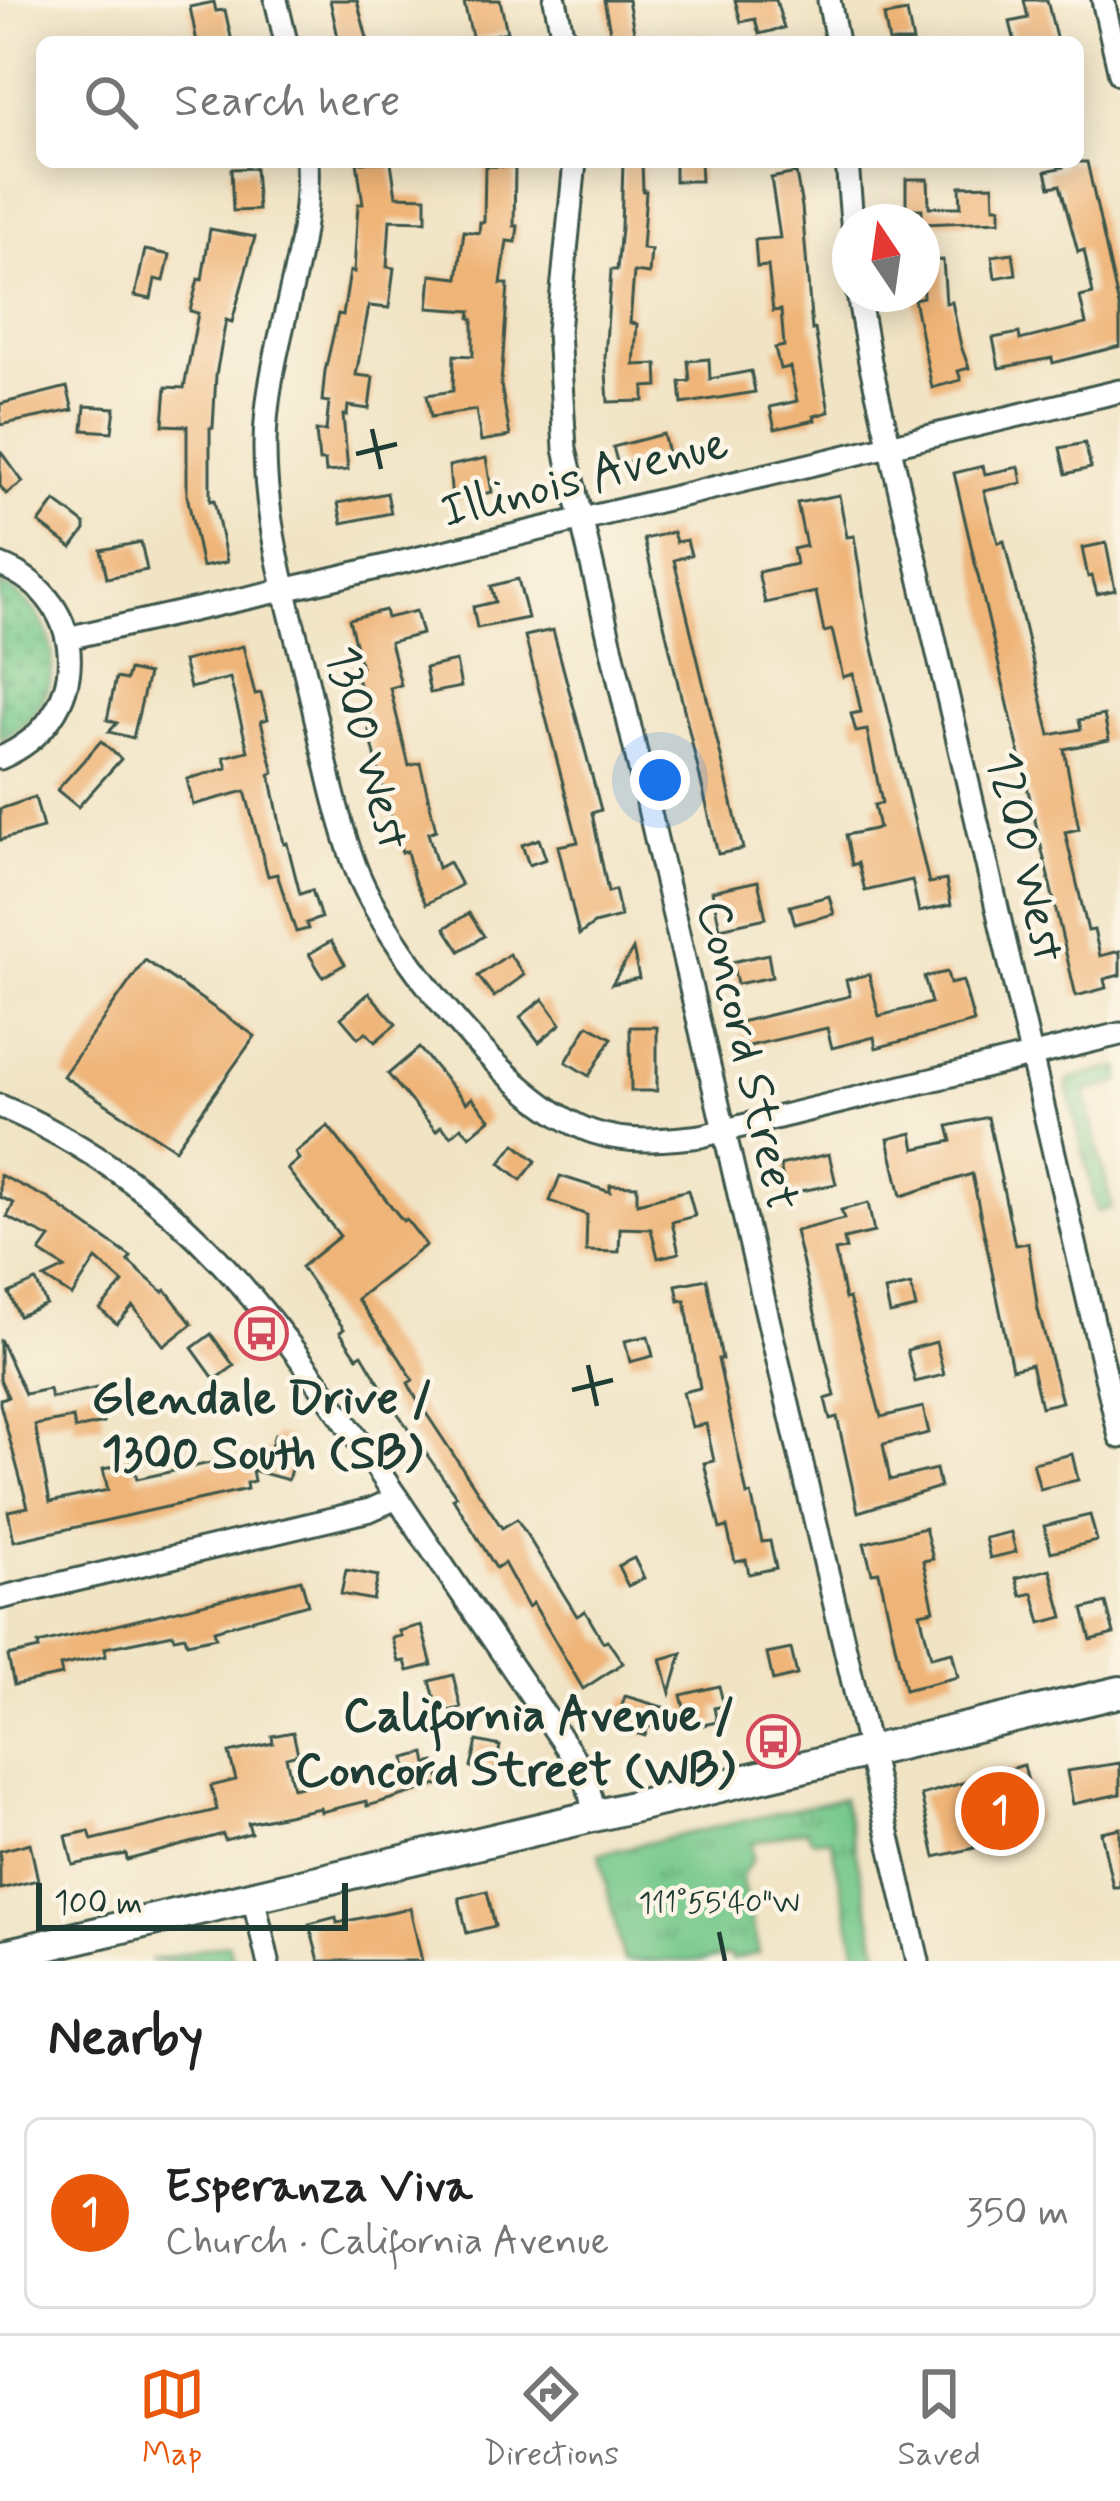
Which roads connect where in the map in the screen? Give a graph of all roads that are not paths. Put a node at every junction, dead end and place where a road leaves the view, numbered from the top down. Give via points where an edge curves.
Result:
1 (276, 0) edge
2 (554, 0) edge
3 (829, 0) edge
4 (1103, 0) edge
5 (285, 36) edge
6 (563, 36) edge
7 (836, 36) edge
8 (1120, 74) edge
9 (308, 168) edge
10 (574, 168) edge
11 (848, 168) edge
12 (850, 204) edge
13 (862, 312) edge
14 (1120, 391) edge
15 (889, 445) junction
16 (581, 519) junction
17 (0, 566) edge
18 (286, 590) junction
19 (67, 638) junction
20 (0, 758) edge
21 (1120, 1034) edge
22 (1031, 1055) junction
23 (0, 1106) edge
24 (725, 1130) junction
25 (1120, 1437) edge
26 (397, 1498) junction
27 (0, 1598) edge
28 (1120, 1692) edge
29 (872, 1751) junction
30 (595, 1816) junction
31 (253, 1897) junction
32 (0, 1956) edge
33 (268, 1961) edge
34 (918, 1961) edge

1 - 5 street
2 - 6 street
3 - 7 street
4 - 8 street
9 - 18 street, 1300 West via 309,200 266,413 268,494
10 - 16 street, Concord Street via 558,362
11 - 12 street
13 - 15 street, 1200 West
14 - 15 street, Illinois Avenue
15 - 16 street, Illinois Avenue
15 - 22 street, 1200 West
16 - 18 street, Illinois Avenue
16 - 24 street, Concord Street
17 - 19 street via 45,594
18 - 19 street, Illinois Avenue
18 - 24 street, 1300 West via 355,867 403,958 436,999 550,1108 591,1131 658,1141
19 - 20 street via 69,673 58,709 35,738
21 - 22 street, 1300 West
22 - 24 street, 1300 West
22 - 25 street, 1200 West
23 - 26 street via 101,1160 210,1248 310,1368
24 - 29 street, Concord Street
26 - 27 street
26 - 30 street via 574,1758
28 - 29 main road
29 - 30 main road
29 - 34 street, Concord Street
30 - 31 main road
31 - 32 main road
31 - 33 street

